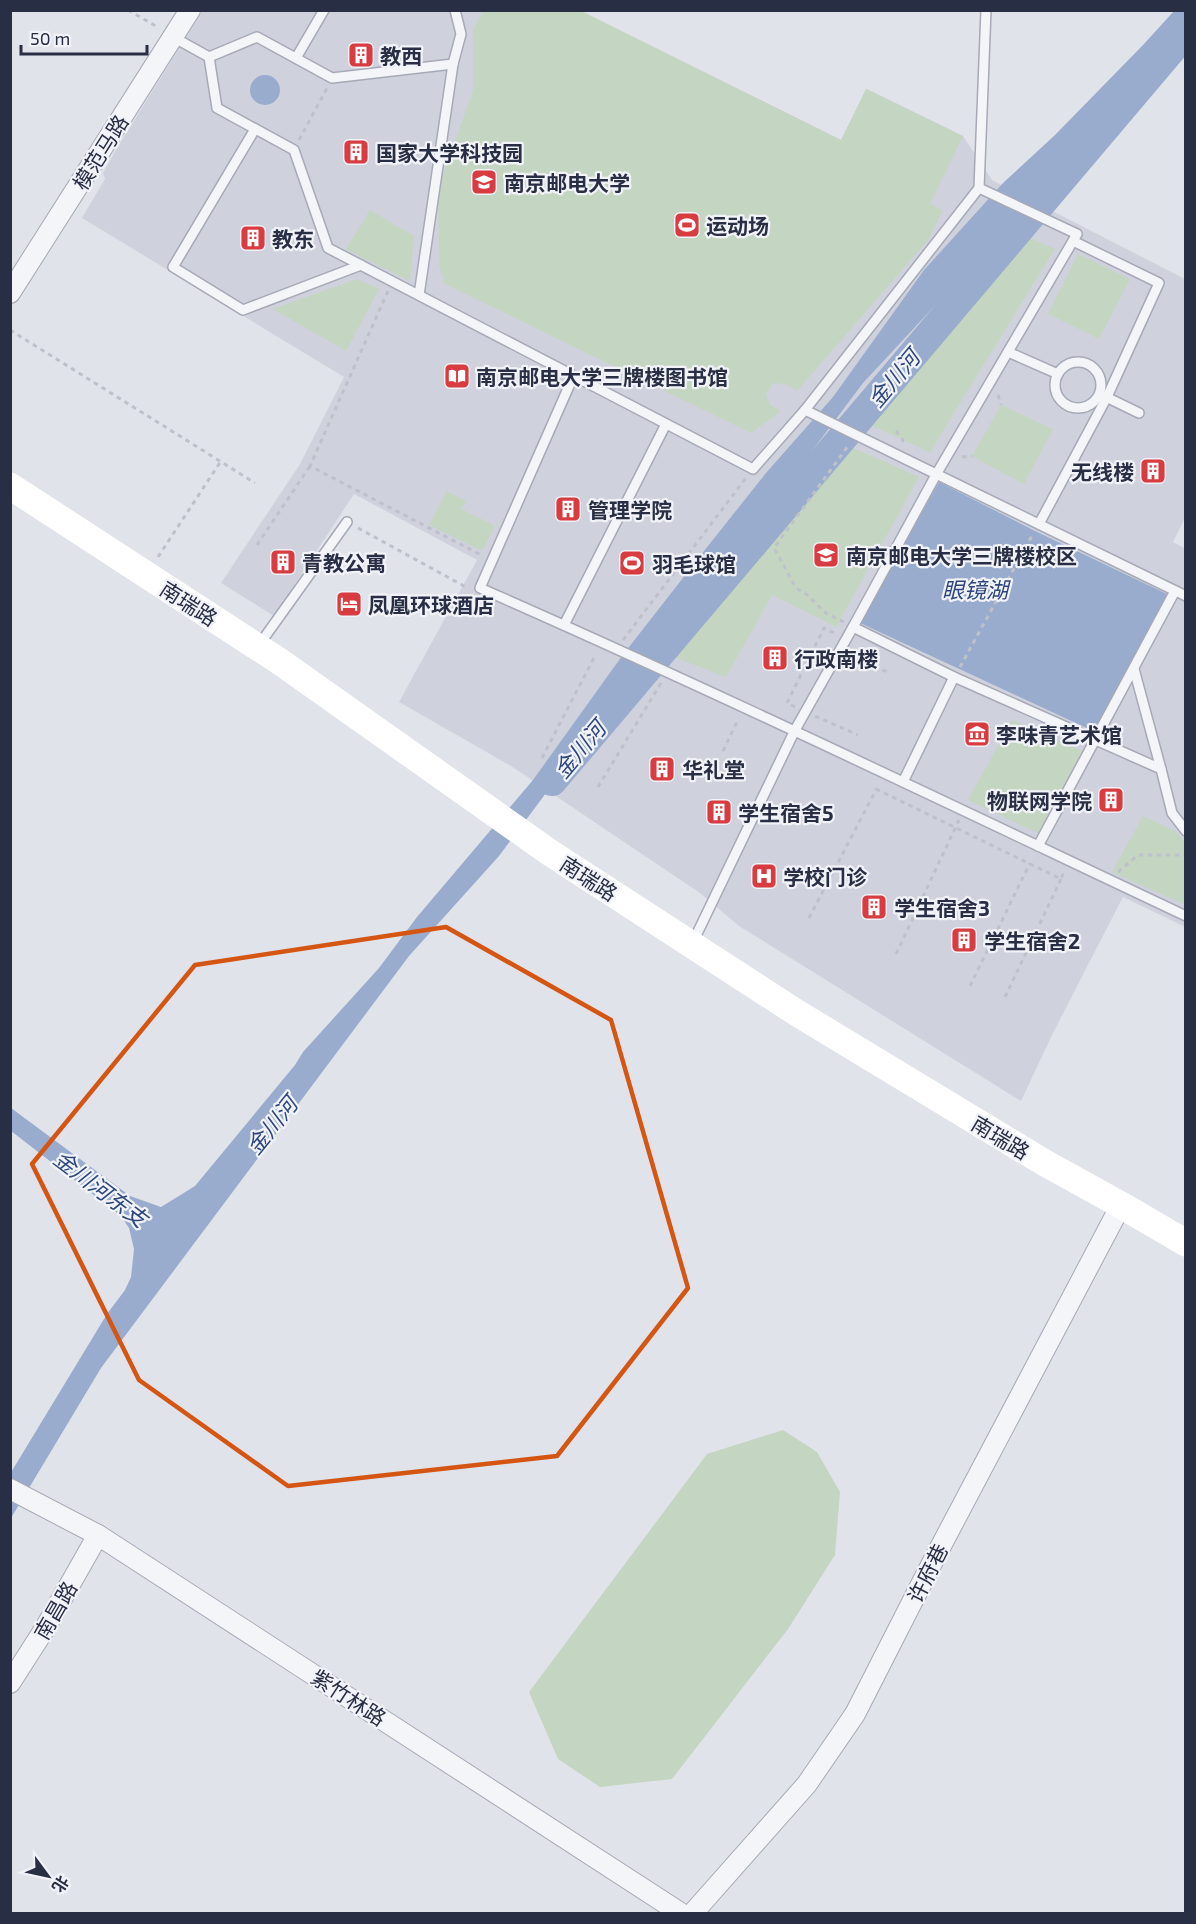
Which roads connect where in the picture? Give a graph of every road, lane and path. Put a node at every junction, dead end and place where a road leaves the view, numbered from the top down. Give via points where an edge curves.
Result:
1 (128, 10) edge
2 (190, 10) edge
3 (324, 10) edge
4 (455, 10) edge
5 (986, 10) edge
6 (174, 37) junction
7 (209, 57) junction
8 (296, 58) junction
9 (453, 64) junction
10 (333, 78) junction
11 (255, 129) junction
12 (294, 150) junction
13 (983, 190) junction
14 (1073, 241) junction
15 (361, 265) junction
16 (393, 282) junction
17 (10, 293) edge
18 (419, 295) junction
19 (10, 330) edge
20 (1008, 352) junction
21 (1058, 374) junction
22 (573, 377) junction
23 (1103, 395) junction
24 (809, 412) junction
25 (1139, 413) dead end
26 (666, 424) junction
27 (854, 433) junction
28 (221, 460) junction
29 (310, 466) junction
30 (753, 470) junction
31 (937, 473) junction
32 (255, 483) dead end
33 (10, 486) edge
34 (347, 522) joint
35 (1037, 528) junction
36 (257, 545) dead end
37 (492, 560) junction
38 (146, 575) junction
39 (480, 588) junction
40 (1175, 591) junction
41 (1185, 596) edge
42 (564, 625) junction
43 (853, 627) junction
44 (602, 642) junction
45 (257, 647) junction
46 (617, 648) junction
47 (840, 650) junction
48 (959, 668) dead end
49 (1134, 669) junction
50 (664, 670) junction
51 (887, 672) dead end
52 (954, 677) junction
53 (744, 707) junction
54 (795, 730) junction
55 (1096, 740) junction
56 (723, 751) dead end
57 (542, 758) dead end
58 (1161, 769) junction
59 (885, 773) junction
60 (903, 782) junction
61 (597, 786) dead end
62 (876, 789) junction
63 (955, 827) junction
64 (1185, 831) edge
65 (1038, 846) junction
66 (1185, 855) edge
67 (1070, 861) junction
68 (1030, 863) junction
69 (1061, 879) junction
70 (1109, 880) junction
71 (1185, 916) edge
72 (809, 918) dead end
73 (692, 945) junction
74 (896, 954) dead end
75 (970, 986) dead end
76 (1005, 997) dead end
77 (1121, 1204) junction
78 (1185, 1243) edge
79 (10, 1489) edge
80 (93, 1533) junction
81 (10, 1683) edge
82 (682, 1914) edge
83 (692, 1914) edge

1 - 6 path
2 - 6 street, 模范马路
3 - 8 lane
4 - 9 lane via 461,34
5 - 13 lane
6 - 7 lane
6 - 17 street, 模范马路
7 - 8 lane via 257,37
7 - 11 lane via 217,108
8 - 10 lane
9 - 10 lane
9 - 18 lane
10 - 12 path
11 - 12 lane
11 - 15 lane via 173,267 243,310
12 - 15 lane via 328,248
13 - 14 lane via 1077,234
13 - 24 lane
14 - 20 lane
14 - 23 lane via 1159,283
15 - 16 lane
16 - 18 lane
16 - 29 path
18 - 22 lane
19 - 28 path
20 - 21 lane
20 - 31 lane
21 - 23 lane via 1076,362 1091,366 1100,378
21 - 23 lane via 1055,389 1068,406 1083,407
22 - 26 lane
22 - 37 lane
23 - 25 lane
23 - 35 lane
24 - 27 lane
24 - 30 lane
26 - 30 lane
26 - 42 lane
27 - 31 lane
27 - 43 path via 774,548 796,588 827,614
28 - 32 path
28 - 38 path
29 - 36 path
29 - 37 path
30 - 46 path
31 - 35 lane
31 - 43 lane
33 - 38 street, 南瑞路
34 - 39 path via 464,586
34 - 45 lane
35 - 40 lane
35 - 48 path
37 - 39 lane
38 - 45 street, 南瑞路
39 - 42 lane
40 - 41 lane
40 - 49 lane
42 - 44 lane
43 - 47 lane
43 - 52 lane
44 - 46 lane
44 - 57 path
45 - 73 street, 南瑞路 via 549,852
46 - 50 lane
47 - 51 path
47 - 54 lane
49 - 55 lane
49 - 58 lane
50 - 53 lane
50 - 61 path
52 - 55 lane
52 - 60 lane
53 - 54 lane
53 - 56 path
54 - 59 lane
54 - 73 lane
55 - 58 lane
55 - 65 lane
58 - 64 lane via 1172,813
59 - 60 lane
59 - 62 path
60 - 65 lane
62 - 63 path
62 - 72 path
63 - 68 path
63 - 74 path
65 - 67 lane
66 - 70 path via 1138,855
67 - 69 path
67 - 70 lane
68 - 69 path
68 - 75 path
69 - 76 path
70 - 71 lane
73 - 77 street, 南瑞路 via 1045,1163
77 - 78 street, 南瑞路
77 - 83 street, 许府巷 via 855,1714 807,1784
79 - 80 street, 紫竹林路
80 - 81 street, 南昌路 via 44,1630
80 - 82 street, 紫竹林路

